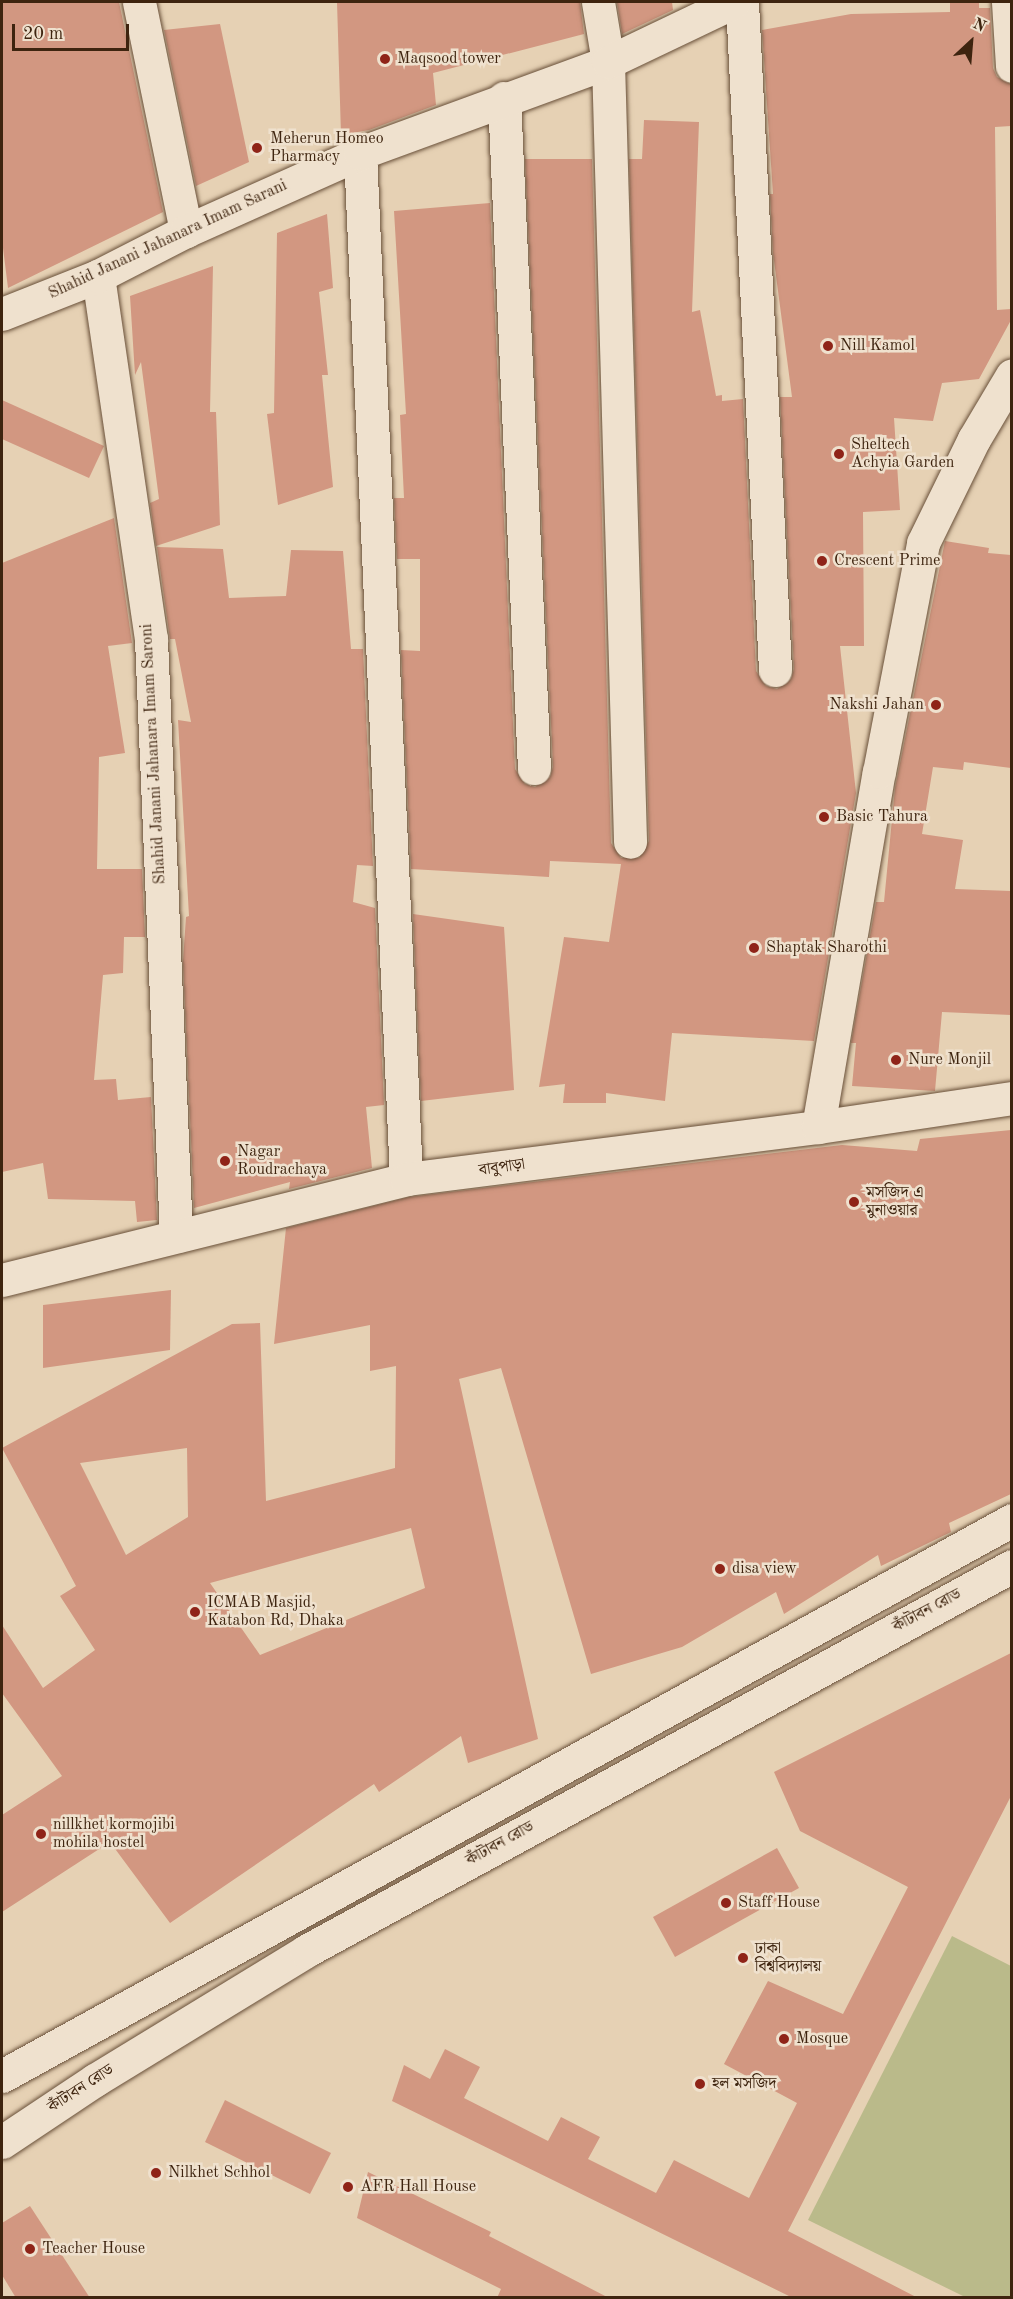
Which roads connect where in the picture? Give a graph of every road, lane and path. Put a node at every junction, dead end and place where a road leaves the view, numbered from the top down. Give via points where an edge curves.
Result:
1 (139, 2) edge
2 (598, 2) edge
3 (734, 2) edge
4 (742, 2) edge
5 (1008, 2) edge
6 (608, 62) junction
7 (1011, 66) edge
8 (504, 98) junction
9 (360, 153) junction
10 (186, 231) junction
11 (98, 276) junction
12 (2, 314) edge
13 (1011, 375) edge
14 (775, 670) dead end
15 (534, 768) dead end
16 (630, 842) dead end
17 (1011, 1098) edge
18 (819, 1127) junction
19 (406, 1179) junction
20 (176, 1236) junction
21 (2, 1280) edge
22 (1011, 1520) edge
23 (1011, 1566) edge
24 (284, 1918) junction
25 (306, 1951) junction
26 (2, 2076) edge
27 (2, 2142) edge

1 - 10 street
2 - 6 street
3 - 6 street, Shahid Janani Jahanara Imam Sarani
4 - 14 street
5 - 7 street
6 - 8 street, Shahid Janani Jahanara Imam Sarani
6 - 16 street
8 - 9 street, Shahid Janani Jahanara Imam Sarani
8 - 15 street
9 - 10 street, Shahid Janani Jahanara Imam Sarani
9 - 19 street
10 - 11 street, Shahid Janani Jahanara Imam Sarani
11 - 12 street, Shahid Janani Jahanara Imam Sarani
11 - 20 street, Shahid Janani Jahanara Imam Saroni via 151,639
13 - 18 street via 974,439 923,543 879,772
17 - 18 street, বাবুপাড়া
18 - 19 street, বাবুপাড়া
19 - 20 street, বাবুপাড়া
20 - 21 street, বাবুপাড়া
22 - 24 street
23 - 25 street, কাঁটাবন রোড
24 - 25 street
24 - 26 street
25 - 27 street, কাঁটাবন রোড via 95,2080

